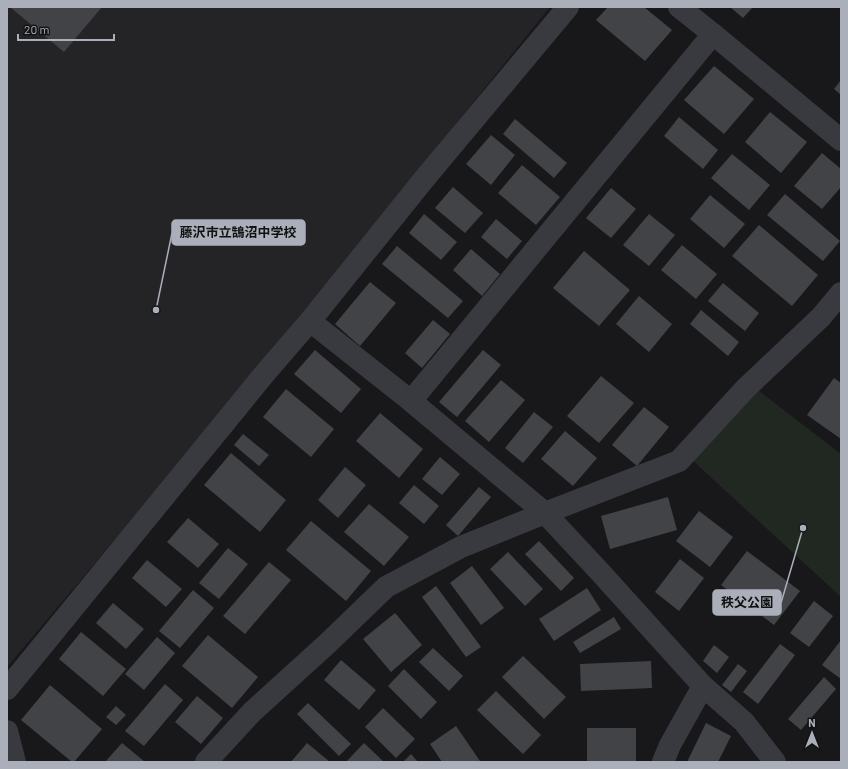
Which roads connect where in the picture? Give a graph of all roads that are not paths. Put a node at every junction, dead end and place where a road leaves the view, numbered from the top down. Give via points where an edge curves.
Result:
1 (568, 7) edge
2 (679, 7) edge
3 (713, 34) junction
4 (841, 140) edge
5 (841, 293) edge
6 (310, 321) junction
7 (412, 401) junction
8 (545, 513) junction
9 (703, 686) junction
10 (7, 689) edge
11 (7, 732) edge
12 (15, 762) edge
13 (206, 762) edge
14 (663, 762) edge
15 (775, 762) edge

1 - 6 street
2 - 3 street
3 - 4 street
3 - 7 street
5 - 8 street via 821,317 745,389 679,461
6 - 7 street
6 - 10 street
7 - 8 street
8 - 9 street
8 - 13 street via 461,547 386,587 252,712
9 - 14 street
9 - 15 street via 744,722
11 - 12 street

